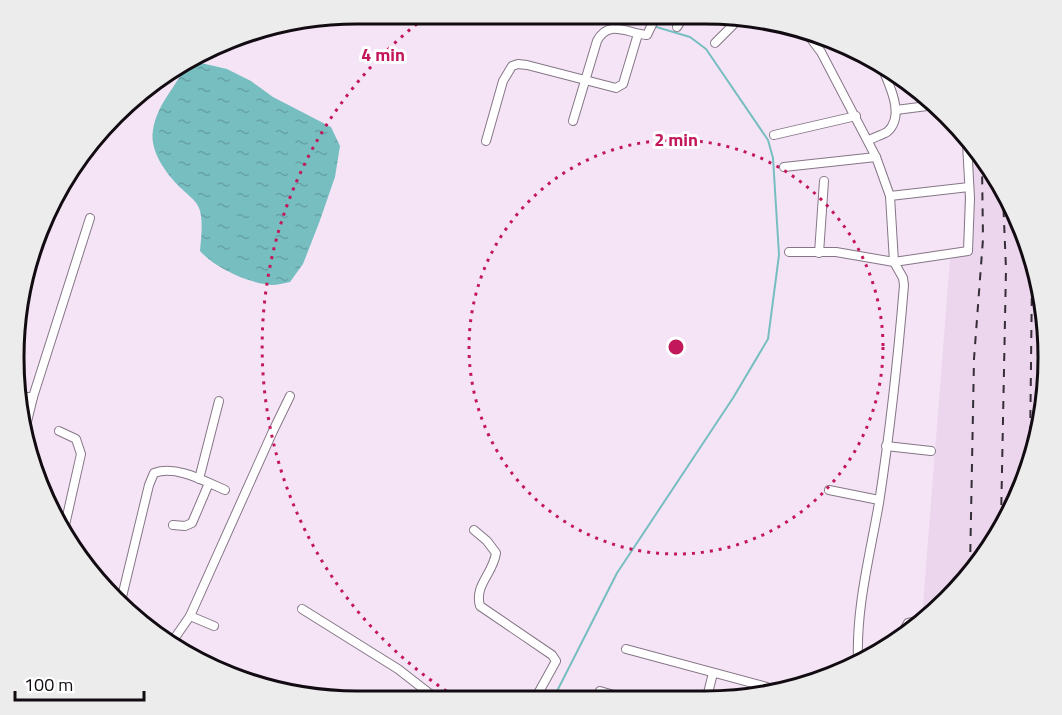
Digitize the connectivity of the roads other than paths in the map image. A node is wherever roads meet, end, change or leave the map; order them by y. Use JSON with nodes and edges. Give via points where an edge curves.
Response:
{"nodes":[{"id":1,"x":652,"y":24,"type":"edge"},
{"id":2,"x":679,"y":24,"type":"edge"},
{"id":3,"x":732,"y":26,"type":"edge"},
{"id":4,"x":677,"y":27,"type":"dead end"},
{"id":5,"x":638,"y":34,"type":"junction"},
{"id":6,"x":715,"y":43,"type":"dead end"},
{"id":7,"x":814,"y":43,"type":"edge"},
{"id":8,"x":886,"y":78,"type":"edge"},
{"id":9,"x":584,"y":80,"type":"junction"},
{"id":10,"x":923,"y":106,"type":"edge"},
{"id":11,"x":896,"y":110,"type":"junction"},
{"id":12,"x":856,"y":116,"type":"junction"},
{"id":13,"x":573,"y":121,"type":"dead end"},
{"id":14,"x":774,"y":135,"type":"dead end"},
{"id":15,"x":869,"y":140,"type":"junction"},
{"id":16,"x":486,"y":141,"type":"dead end"},
{"id":17,"x":967,"y":152,"type":"edge"},
{"id":18,"x":876,"y":157,"type":"junction"},
{"id":19,"x":784,"y":167,"type":"dead end"},
{"id":20,"x":824,"y":181,"type":"dead end"},
{"id":21,"x":969,"y":187,"type":"junction"},
{"id":22,"x":890,"y":196,"type":"junction"},
{"id":23,"x":90,"y":218,"type":"dead end"},
{"id":24,"x":789,"y":252,"type":"dead end"},
{"id":25,"x":819,"y":253,"type":"junction"},
{"id":26,"x":894,"y":262,"type":"junction"},
{"id":27,"x":290,"y":396,"type":"dead end"},
{"id":28,"x":27,"y":397,"type":"edge"},
{"id":29,"x":33,"y":397,"type":"junction"},
{"id":30,"x":219,"y":401,"type":"dead end"},
{"id":31,"x":29,"y":415,"type":"edge"},
{"id":32,"x":59,"y":430,"type":"dead end"},
{"id":33,"x":886,"y":447,"type":"junction"},
{"id":34,"x":931,"y":451,"type":"dead end"},
{"id":35,"x":199,"y":479,"type":"junction"},
{"id":36,"x":209,"y":483,"type":"junction"},
{"id":37,"x":225,"y":490,"type":"dead end"},
{"id":38,"x":829,"y":490,"type":"dead end"},
{"id":39,"x":879,"y":500,"type":"junction"},
{"id":40,"x":66,"y":519,"type":"edge"},
{"id":41,"x":173,"y":525,"type":"dead end"},
{"id":42,"x":474,"y":530,"type":"dead end"},
{"id":43,"x":123,"y":594,"type":"edge"},
{"id":44,"x":302,"y":609,"type":"dead end"},
{"id":45,"x":190,"y":616,"type":"junction"},
{"id":46,"x":214,"y":626,"type":"dead end"},
{"id":47,"x":177,"y":638,"type":"edge"},
{"id":48,"x":626,"y":649,"type":"dead end"},
{"id":49,"x":858,"y":654,"type":"edge"},
{"id":50,"x":713,"y":673,"type":"junction"},
{"id":51,"x":763,"y":686,"type":"edge"},
{"id":52,"x":426,"y":691,"type":"edge"},
{"id":53,"x":539,"y":691,"type":"edge"},
{"id":54,"x":709,"y":691,"type":"edge"}],
"edges":[{"from":1,"to":5,"type":"street","via":[[647,35]]},
{"from":2,"to":4,"type":"street"},
{"from":3,"to":6,"type":"street"},
{"from":5,"to":9,"type":"street","via":[[610,28],[601,33]]},
{"from":5,"to":9,"type":"street","via":[[621,87]]},
{"from":7,"to":12,"type":"street"},
{"from":8,"to":11,"type":"street"},
{"from":9,"to":13,"type":"street"},
{"from":9,"to":16,"type":"street","via":[[527,65],[512,66],[503,81]]},
{"from":10,"to":11,"type":"street"},
{"from":11,"to":15,"type":"street","via":[[890,129]]},
{"from":12,"to":14,"type":"street"},
{"from":12,"to":15,"type":"street"},
{"from":15,"to":18,"type":"street"},
{"from":17,"to":21,"type":"street"},
{"from":18,"to":19,"type":"street"},
{"from":18,"to":22,"type":"street"},
{"from":20,"to":25,"type":"street"},
{"from":21,"to":22,"type":"street"},
{"from":21,"to":26,"type":"street","via":[[968,251]]},
{"from":22,"to":26,"type":"street"},
{"from":23,"to":29,"type":"street"},
{"from":24,"to":25,"type":"street"},
{"from":25,"to":26,"type":"street","via":[[836,252]]},
{"from":26,"to":33,"type":"street","via":[[904,285]]},
{"from":27,"to":45,"type":"street"},
{"from":28,"to":29,"type":"street"},
{"from":29,"to":31,"type":"street"},
{"from":30,"to":35,"type":"street"},
{"from":32,"to":40,"type":"street","via":[[76,439],[81,454]]},
{"from":33,"to":34,"type":"street"},
{"from":33,"to":39,"type":"street"},
{"from":35,"to":36,"type":"street"},
{"from":35,"to":43,"type":"street","via":[[174,471],[154,472]]},
{"from":36,"to":37,"type":"street"},
{"from":36,"to":41,"type":"street","via":[[192,523]]},
{"from":38,"to":39,"type":"street"},
{"from":39,"to":49,"type":"street","via":[[858,625]]},
{"from":42,"to":53,"type":"street","via":[[496,554],[478,591],[480,606],[556,661]]},
{"from":44,"to":52,"type":"street"},
{"from":45,"to":46,"type":"street"},
{"from":45,"to":47,"type":"street"},
{"from":48,"to":50,"type":"street"},
{"from":50,"to":51,"type":"street"},
{"from":50,"to":54,"type":"street"}]}
